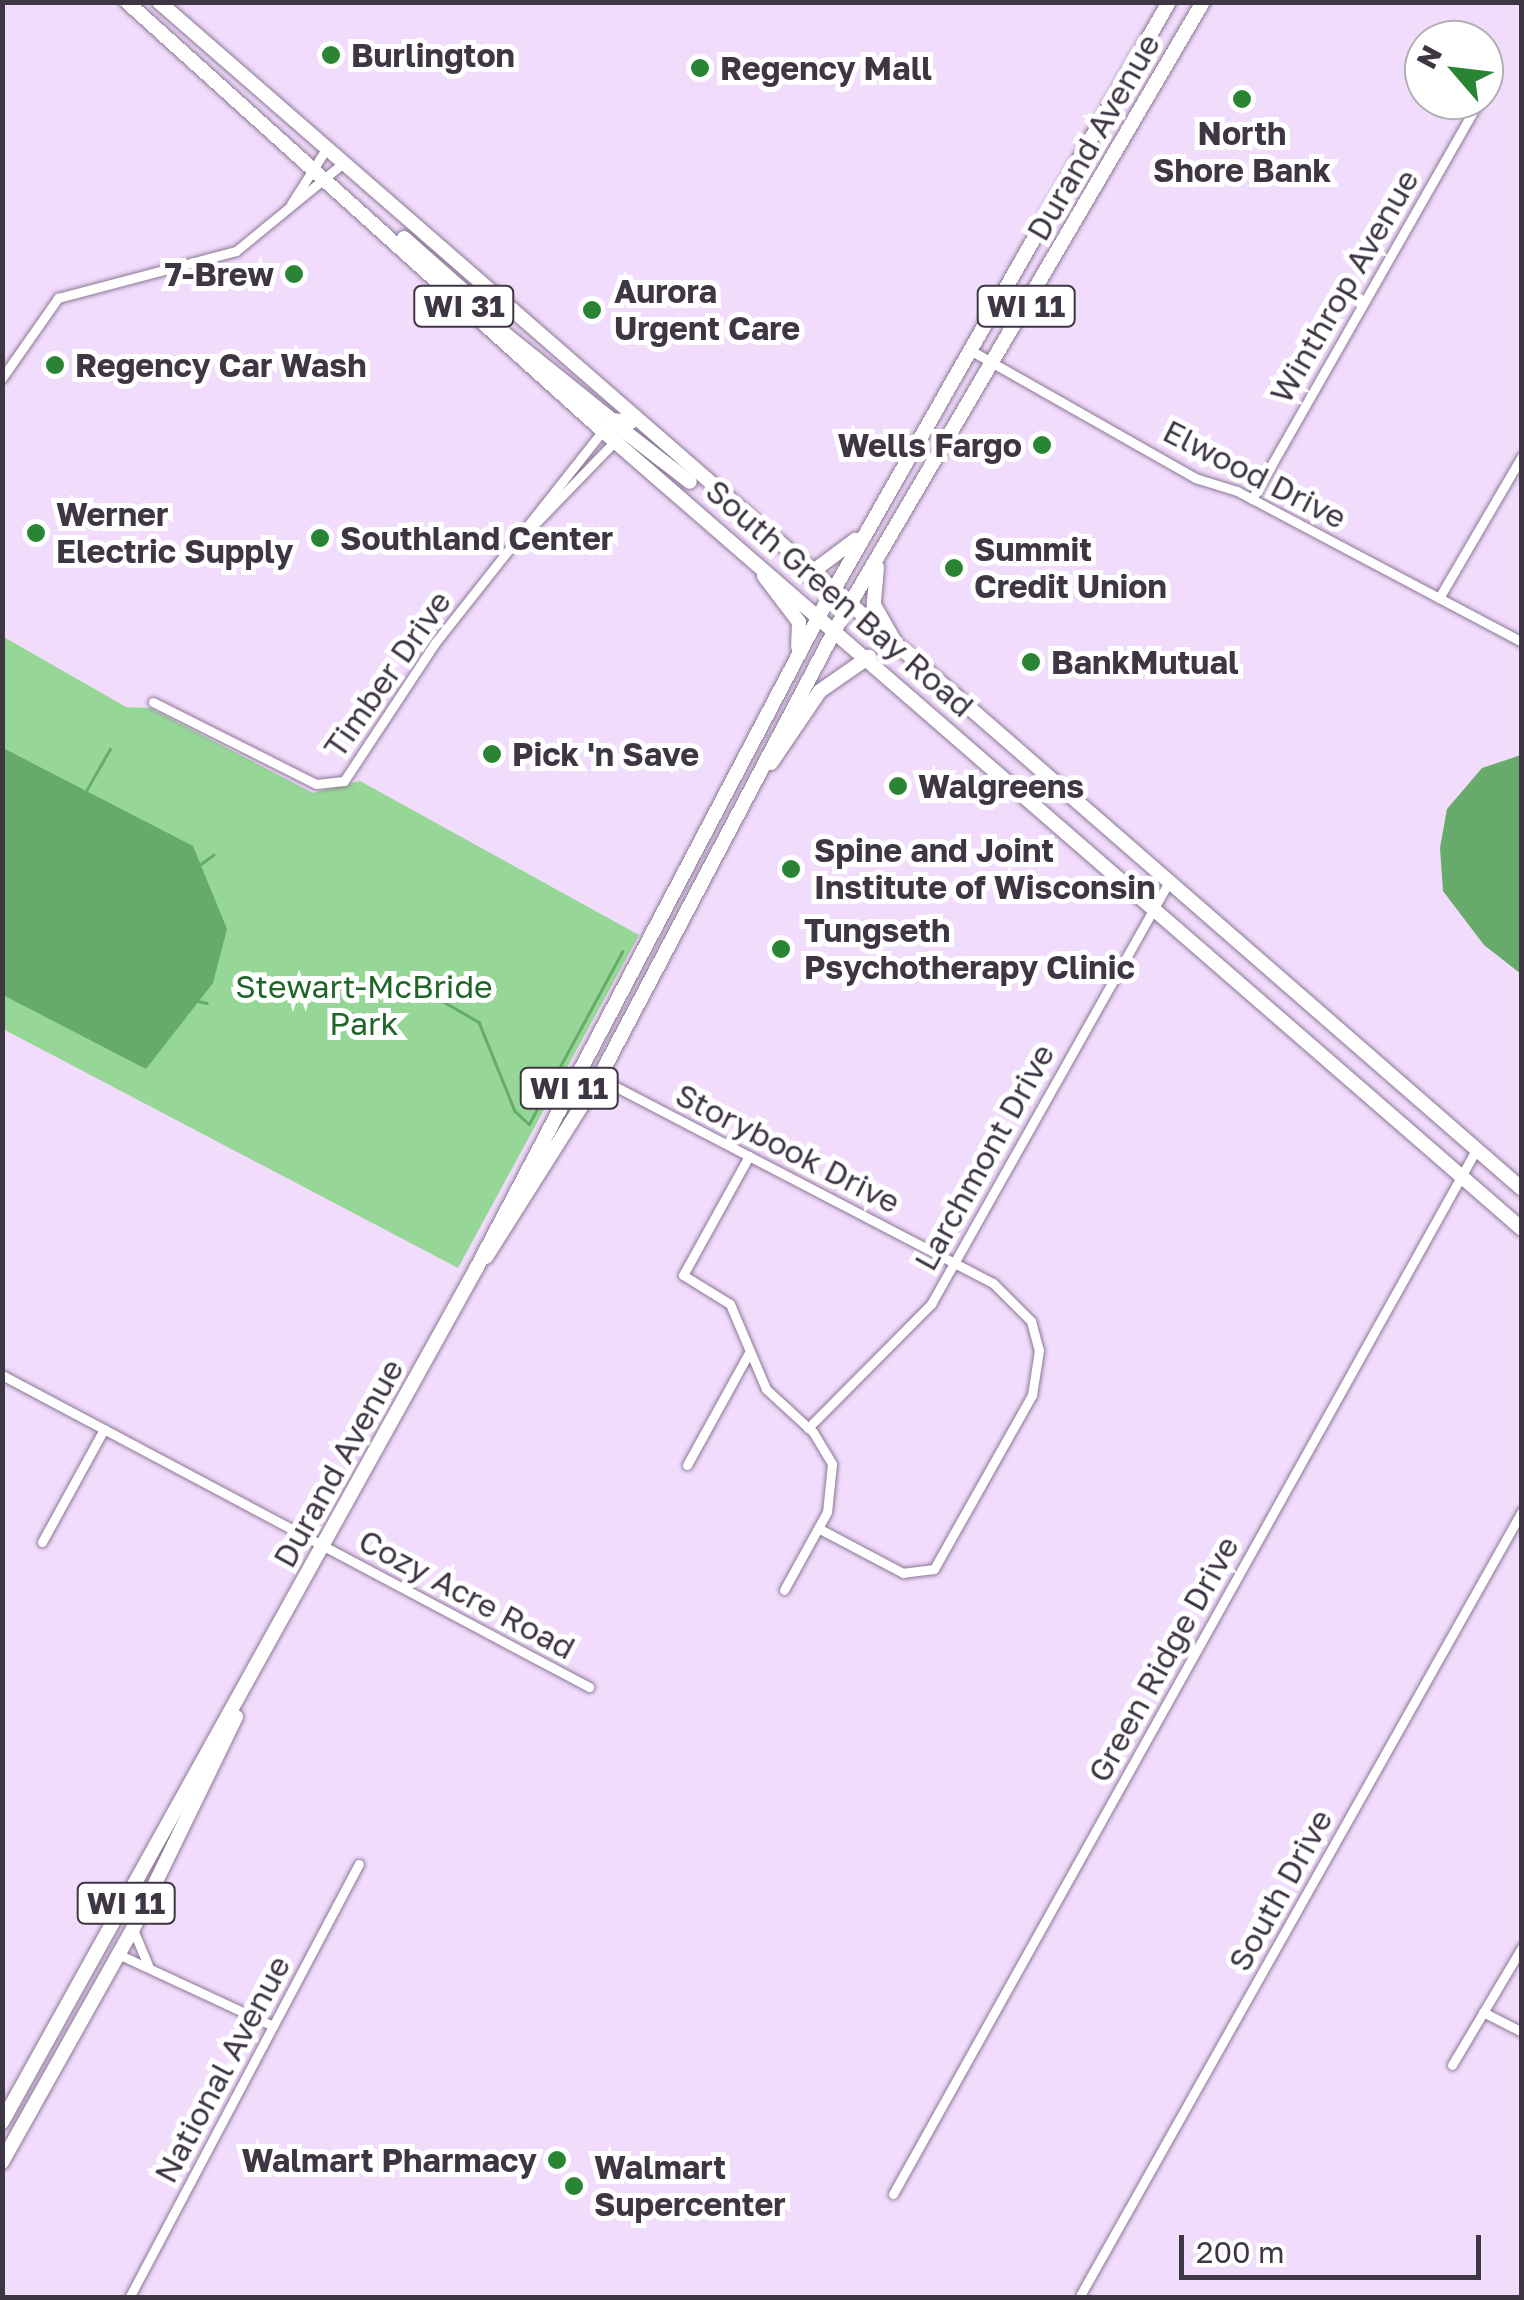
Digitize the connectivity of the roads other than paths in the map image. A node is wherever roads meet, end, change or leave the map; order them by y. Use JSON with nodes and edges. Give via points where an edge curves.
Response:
{"nodes":[{"id":1,"x":128,"y":2,"type":"edge"},
{"id":2,"x":138,"y":2,"type":"edge"},
{"id":3,"x":159,"y":2,"type":"edge"},
{"id":4,"x":1169,"y":2,"type":"edge"},
{"id":5,"x":1204,"y":2,"type":"edge"},
{"id":6,"x":226,"y":61,"type":"junction"},
{"id":7,"x":1469,"y":120,"type":"edge"},
{"id":8,"x":318,"y":160,"type":"junction"},
{"id":9,"x":342,"y":164,"type":"junction"},
{"id":10,"x":328,"y":179,"type":"junction"},
{"id":11,"x":290,"y":207,"type":"junction"},
{"id":12,"x":516,"y":318,"type":"junction"},
{"id":13,"x":967,"y":349,"type":"junction"},
{"id":14,"x":993,"y":362,"type":"junction"},
{"id":15,"x":2,"y":378,"type":"edge"},
{"id":16,"x":617,"y":426,"type":"junction"},
{"id":17,"x":1522,"y":456,"type":"edge"},
{"id":18,"x":1252,"y":499,"type":"junction"},
{"id":19,"x":870,"y":526,"type":"junction"},
{"id":20,"x":741,"y":548,"type":"junction"},
{"id":21,"x":877,"y":566,"type":"junction"},
{"id":22,"x":808,"y":575,"type":"junction"},
{"id":23,"x":831,"y":596,"type":"junction"},
{"id":24,"x":1439,"y":598,"type":"junction"},
{"id":25,"x":847,"y":610,"type":"junction"},
{"id":26,"x":820,"y":614,"type":"junction"},
{"id":27,"x":836,"y":628,"type":"junction"},
{"id":28,"x":1522,"y":642,"type":"edge"},
{"id":29,"x":869,"y":657,"type":"junction"},
{"id":30,"x":904,"y":658,"type":"junction"},
{"id":31,"x":795,"y":662,"type":"junction"},
{"id":32,"x":153,"y":702,"type":"dead end"},
{"id":33,"x":765,"y":770,"type":"junction"},
{"id":34,"x":692,"y":855,"type":"junction"},
{"id":35,"x":711,"y":876,"type":"junction"},
{"id":36,"x":1168,"y":884,"type":"junction"},
{"id":37,"x":1152,"y":906,"type":"junction"},
{"id":38,"x":665,"y":909,"type":"junction"},
{"id":39,"x":676,"y":938,"type":"junction"},
{"id":40,"x":599,"y":1078,"type":"junction"},
{"id":41,"x":1477,"y":1148,"type":"junction"},
{"id":42,"x":749,"y":1156,"type":"junction"},
{"id":43,"x":1461,"y":1176,"type":"junction"},
{"id":44,"x":1522,"y":1189,"type":"edge"},
{"id":45,"x":1522,"y":1229,"type":"edge"},
{"id":46,"x":954,"y":1262,"type":"junction"},
{"id":47,"x":476,"y":1269,"type":"junction"},
{"id":48,"x":750,"y":1352,"type":"junction"},
{"id":49,"x":2,"y":1376,"type":"edge"},
{"id":50,"x":808,"y":1428,"type":"junction"},
{"id":51,"x":104,"y":1429,"type":"junction"},
{"id":52,"x":687,"y":1465,"type":"dead end"},
{"id":53,"x":1522,"y":1510,"type":"edge"},
{"id":54,"x":818,"y":1528,"type":"junction"},
{"id":55,"x":42,"y":1542,"type":"dead end"},
{"id":56,"x":325,"y":1546,"type":"junction"},
{"id":57,"x":784,"y":1590,"type":"dead end"},
{"id":58,"x":250,"y":1684,"type":"junction"},
{"id":59,"x":589,"y":1687,"type":"dead end"},
{"id":60,"x":359,"y":1864,"type":"dead end"},
{"id":61,"x":131,"y":1894,"type":"junction"},
{"id":62,"x":133,"y":1929,"type":"junction"},
{"id":63,"x":1522,"y":1947,"type":"edge"},
{"id":64,"x":118,"y":1954,"type":"junction"},
{"id":65,"x":148,"y":1965,"type":"junction"},
{"id":66,"x":1483,"y":2012,"type":"junction"},
{"id":67,"x":273,"y":2026,"type":"junction"},
{"id":68,"x":1522,"y":2032,"type":"edge"},
{"id":69,"x":1452,"y":2065,"type":"dead end"},
{"id":70,"x":2,"y":2122,"type":"edge"},
{"id":71,"x":2,"y":2162,"type":"edge"},
{"id":72,"x":893,"y":2194,"type":"dead end"},
{"id":73,"x":1081,"y":2294,"type":"dead end"},
{"id":74,"x":129,"y":2298,"type":"edge"}],
"edges":[{"from":1,"to":8,"type":"main road"},
{"from":2,"to":6,"type":"main road","via":[[196,52]]},
{"from":3,"to":6,"type":"main road"},
{"from":4,"to":13,"type":"main road","name":"Durand Avenue","number":"WI 11"},
{"from":5,"to":14,"type":"main road","name":"Durand Avenue","number":"WI 11"},
{"from":6,"to":8,"type":"main road"},
{"from":7,"to":18,"type":"street","name":"Winthrop Avenue"},
{"from":8,"to":9,"type":"main road"},
{"from":8,"to":10,"type":"main road"},
{"from":8,"to":11,"type":"street"},
{"from":9,"to":10,"type":"street"},
{"from":9,"to":12,"type":"main road","name":"South Green Bay Road","number":"WI 31"},
{"from":10,"to":11,"type":"street"},
{"from":10,"to":12,"type":"main road","via":[[466,294]]},
{"from":10,"to":16,"type":"main road","name":"South Green Bay Road","number":"WI 31","via":[[474,315]]},
{"from":11,"to":15,"type":"street","via":[[224,257],[58,298]]},
{"from":12,"to":16,"type":"main road","name":"South Green Bay Road","number":"WI 31"},
{"from":13,"to":14,"type":"street","name":"Elwood Drive"},
{"from":13,"to":19,"type":"main road","name":"Durand Avenue","number":"WI 11"},
{"from":14,"to":18,"type":"street","name":"Elwood Drive","via":[[1195,478]]},
{"from":14,"to":21,"type":"main road","name":"Durand Avenue","number":"WI 11"},
{"from":16,"to":20,"type":"main road","name":"South Green Bay Road","number":"WI 31"},
{"from":16,"to":22,"type":"main road","name":"South Green Bay Road","number":"WI 31","via":[[726,504]]},
{"from":16,"to":32,"type":"street","name":"Timber Drive","via":[[434,643],[344,780],[316,784]]},
{"from":17,"to":24,"type":"street"},
{"from":18,"to":24,"type":"street","name":"Elwood Drive"},
{"from":19,"to":22,"type":"main road"},
{"from":19,"to":23,"type":"main road","name":"Durand Avenue","number":"WI 11"},
{"from":20,"to":26,"type":"main road","name":"South Green Bay Road","number":"WI 31"},
{"from":20,"to":31,"type":"main road","via":[[799,622]]},
{"from":21,"to":25,"type":"main road","name":"Durand Avenue","number":"WI 11"},
{"from":21,"to":30,"type":"main road","via":[[874,604]]},
{"from":22,"to":23,"type":"main road","name":"South Green Bay Road","number":"WI 31"},
{"from":23,"to":25,"type":"main road","name":"South Green Bay Road","number":"WI 31"},
{"from":23,"to":26,"type":"main road","name":"Durand Avenue","number":"WI 11"},
{"from":24,"to":28,"type":"street","name":"Elwood Drive"},
{"from":25,"to":27,"type":"main road","name":"Durand Avenue","number":"WI 11"},
{"from":25,"to":30,"type":"main road","name":"South Green Bay Road","number":"WI 31"},
{"from":26,"to":27,"type":"main road","name":"South Green Bay Road","number":"WI 31"},
{"from":26,"to":31,"type":"main road","name":"Durand Avenue","number":"WI 11"},
{"from":27,"to":29,"type":"main road","name":"South Green Bay Road","number":"WI 31"},
{"from":27,"to":33,"type":"main road","name":"Durand Avenue","number":"WI 11"},
{"from":29,"to":33,"type":"main road","via":[[820,691]]},
{"from":29,"to":37,"type":"main road","name":"South Green Bay Road","number":"WI 31"},
{"from":30,"to":36,"type":"main road","name":"South Green Bay Road","number":"WI 31"},
{"from":31,"to":34,"type":"main road","name":"Durand Avenue","number":"WI 11"},
{"from":33,"to":35,"type":"main road","name":"Durand Avenue","number":"WI 11"},
{"from":34,"to":35,"type":"main road","via":[[694,879]]},
{"from":34,"to":38,"type":"main road","name":"Durand Avenue","number":"WI 11"},
{"from":35,"to":39,"type":"main road","name":"Durand Avenue","number":"WI 11"},
{"from":36,"to":37,"type":"street","name":"Larchmont Drive"},
{"from":36,"to":41,"type":"main road","name":"South Green Bay Road","number":"WI 31"},
{"from":37,"to":43,"type":"main road","name":"South Green Bay Road","number":"WI 31"},
{"from":37,"to":46,"type":"street","name":"Larchmont Drive"},
{"from":38,"to":39,"type":"main road"},
{"from":38,"to":47,"type":"main road","name":"Durand Avenue","number":"WI 11"},
{"from":39,"to":40,"type":"main road","name":"Durand Avenue","number":"WI 11"},
{"from":40,"to":42,"type":"street","name":"Storybook Drive"},
{"from":40,"to":47,"type":"main road","name":"Durand Avenue","number":"WI 11"},
{"from":41,"to":43,"type":"street","name":"Green Ridge Drive"},
{"from":41,"to":44,"type":"main road","name":"South Green Bay Road","number":"WI 31"},
{"from":42,"to":46,"type":"street","name":"Storybook Drive"},
{"from":42,"to":48,"type":"street","via":[[683,1276],[730,1304]]},
{"from":43,"to":45,"type":"main road","name":"South Green Bay Road","number":"WI 31"},
{"from":43,"to":72,"type":"street","name":"Green Ridge Drive"},
{"from":46,"to":50,"type":"street","name":"Larchmont Drive","via":[[909,1331]]},
{"from":46,"to":54,"type":"street","name":"Storybook Drive","via":[[1002,1288],[1031,1322],[1039,1350],[1032,1394],[934,1568],[903,1572]]},
{"from":47,"to":56,"type":"main road","name":"Durand Avenue","number":"WI 11"},
{"from":48,"to":50,"type":"street","via":[[766,1389]]},
{"from":48,"to":52,"type":"street"},
{"from":49,"to":51,"type":"street","name":"Cozy Acre Road"},
{"from":50,"to":54,"type":"street","via":[[834,1476]]},
{"from":51,"to":55,"type":"street"},
{"from":51,"to":56,"type":"street","name":"Cozy Acre Road"},
{"from":53,"to":73,"type":"street","name":"South Drive"},
{"from":54,"to":57,"type":"street"},
{"from":56,"to":58,"type":"main road","name":"Durand Avenue","number":"WI 11"},
{"from":56,"to":59,"type":"street","name":"Cozy Acre Road"},
{"from":58,"to":61,"type":"main road","name":"Durand Avenue","number":"WI 11"},
{"from":58,"to":62,"type":"main road","name":"Durand Avenue","number":"WI 11"},
{"from":60,"to":67,"type":"street","name":"National Avenue"},
{"from":61,"to":64,"type":"main road"},
{"from":61,"to":70,"type":"main road","name":"Durand Avenue","number":"WI 11"},
{"from":62,"to":64,"type":"main road","name":"Durand Avenue","number":"WI 11"},
{"from":62,"to":65,"type":"street"},
{"from":63,"to":66,"type":"street"},
{"from":64,"to":65,"type":"street"},
{"from":64,"to":71,"type":"main road","name":"Durand Avenue","number":"WI 11"},
{"from":65,"to":67,"type":"street"},
{"from":66,"to":68,"type":"street"},
{"from":66,"to":69,"type":"street"},
{"from":67,"to":74,"type":"street","name":"National Avenue"}]}
